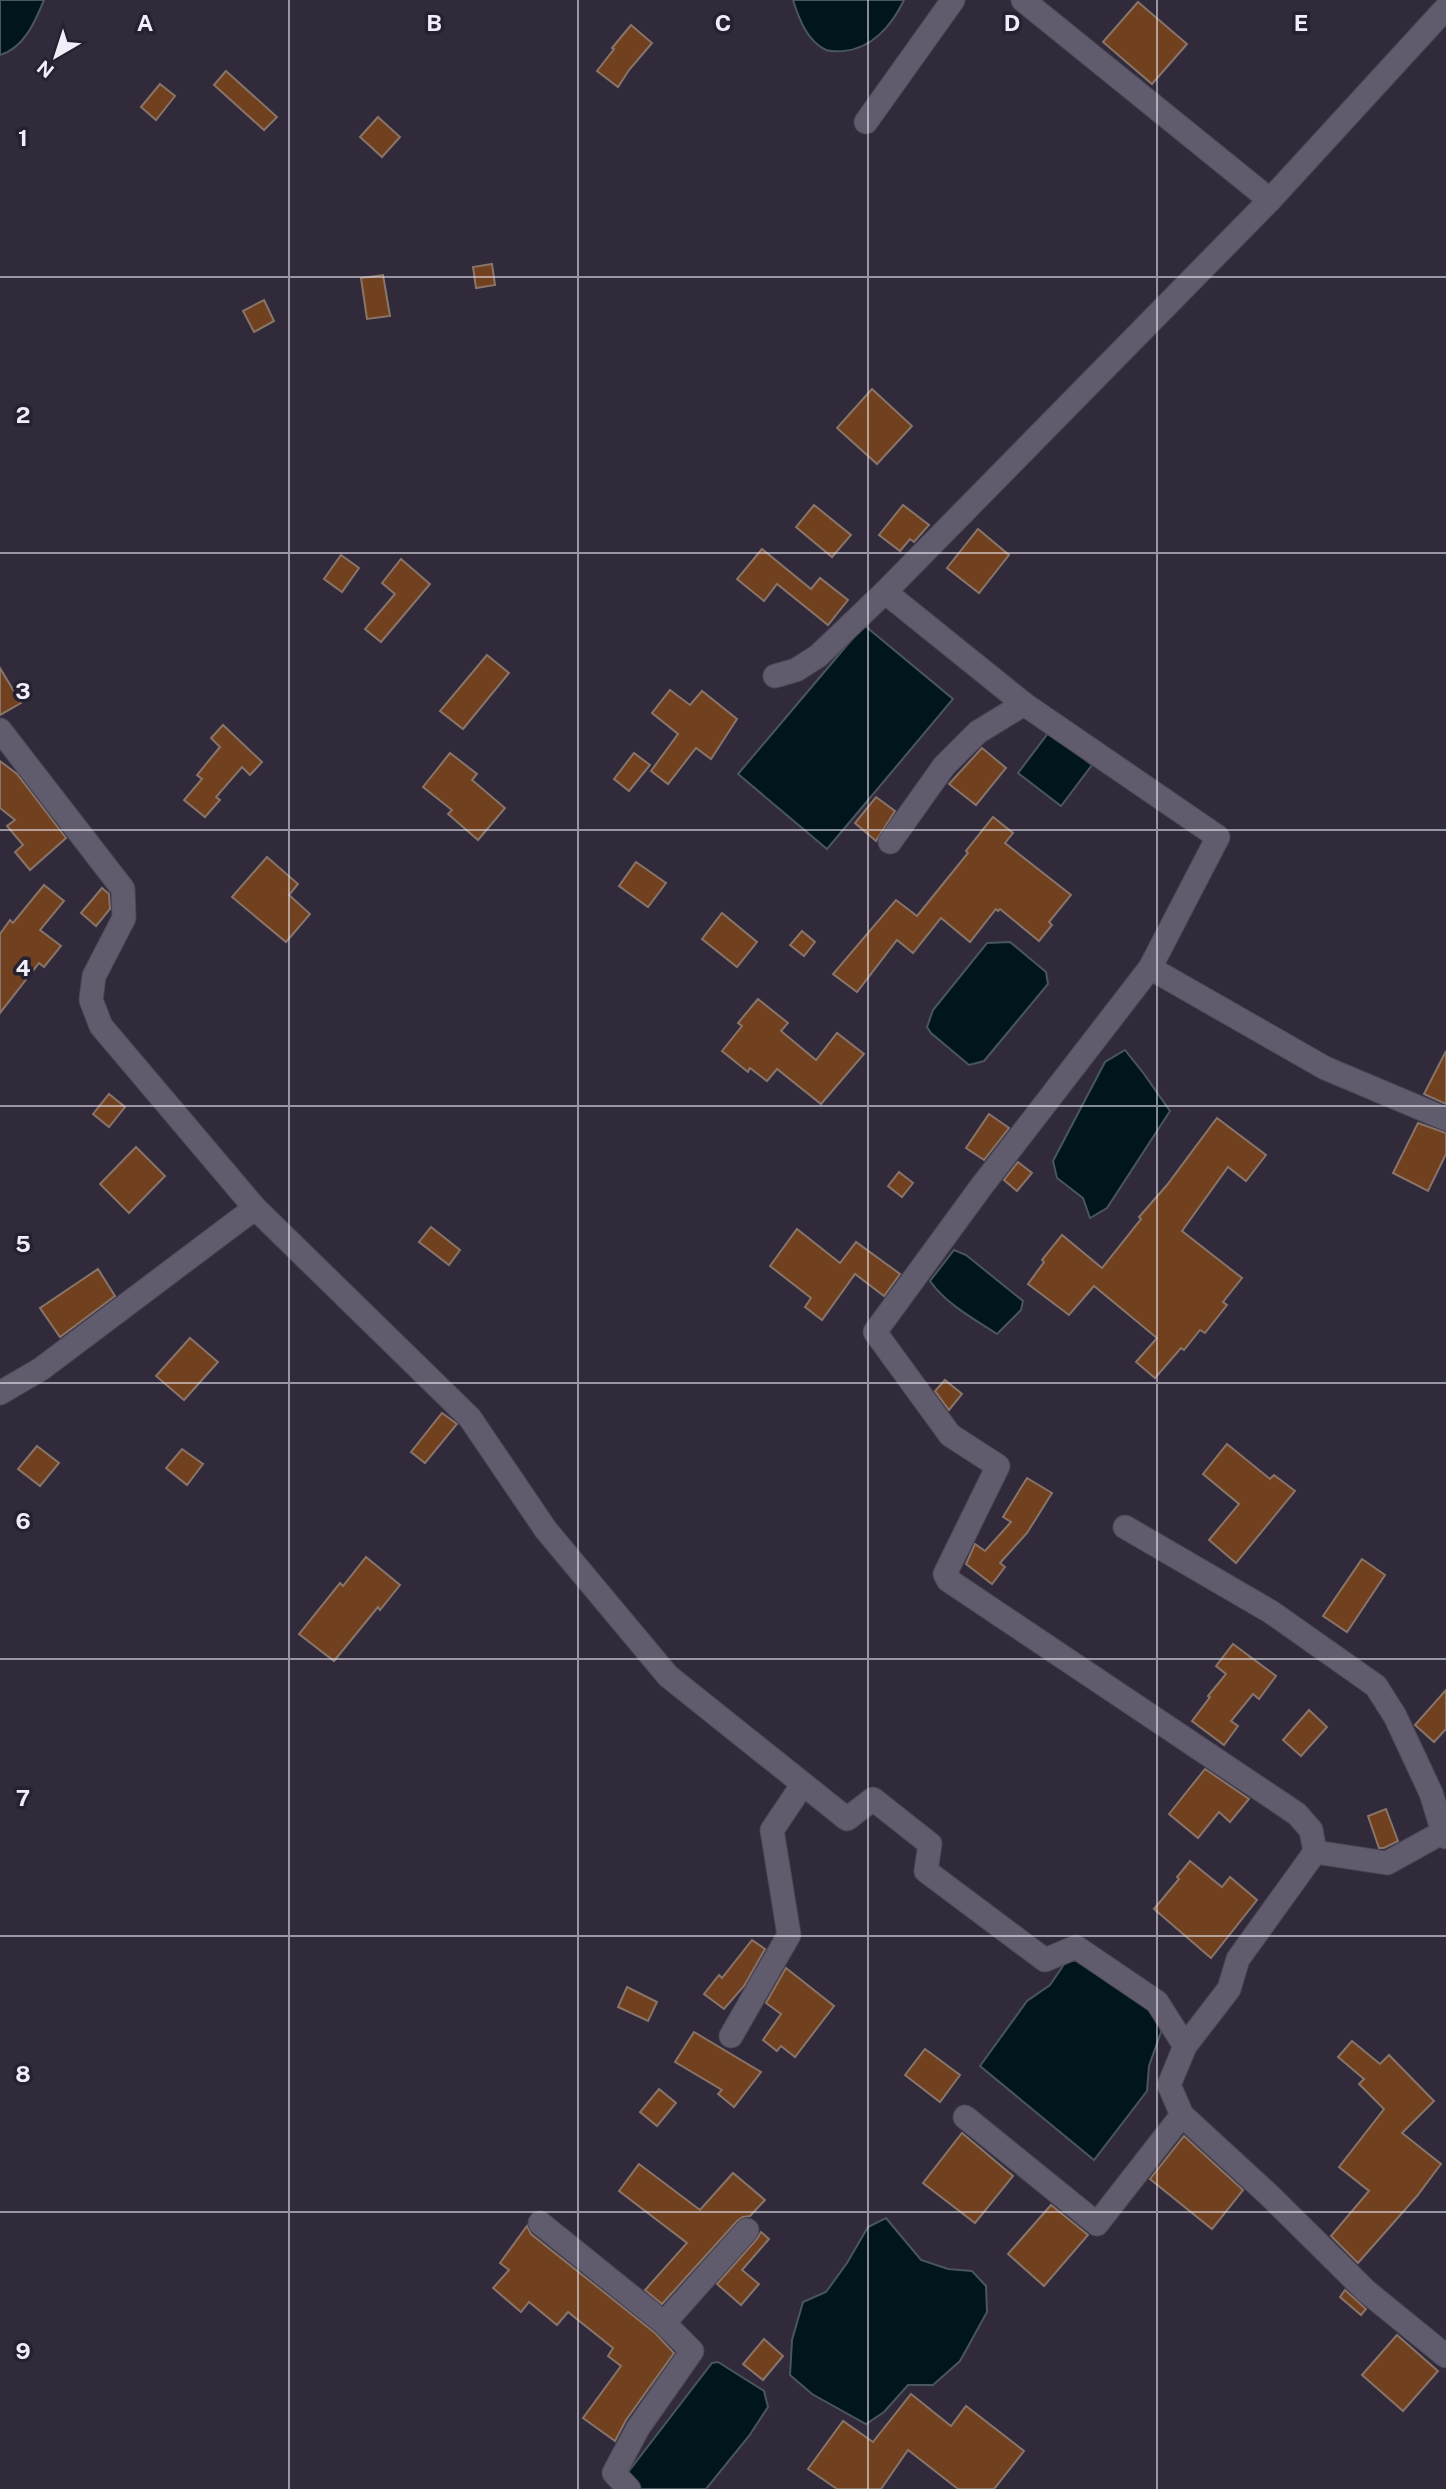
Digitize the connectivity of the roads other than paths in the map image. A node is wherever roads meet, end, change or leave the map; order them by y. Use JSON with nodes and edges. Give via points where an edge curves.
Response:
{"nodes":[{"id":1,"x":953,"y":0,"type":"edge"},
{"id":2,"x":1023,"y":0,"type":"edge"},
{"id":3,"x":1446,"y":8,"type":"edge"},
{"id":4,"x":866,"y":122,"type":"dead end"},
{"id":5,"x":1270,"y":200,"type":"junction"},
{"id":6,"x":885,"y":592,"type":"junction"},
{"id":7,"x":775,"y":676,"type":"dead end"},
{"id":8,"x":1024,"y":704,"type":"junction"},
{"id":9,"x":0,"y":730,"type":"edge"},
{"id":10,"x":890,"y":842,"type":"dead end"},
{"id":11,"x":1150,"y":968,"type":"junction"},
{"id":12,"x":1446,"y":1119,"type":"edge"},
{"id":13,"x":255,"y":1208,"type":"junction"},
{"id":14,"x":0,"y":1392,"type":"edge"},
{"id":15,"x":1125,"y":1527,"type":"dead end"},
{"id":16,"x":803,"y":1784,"type":"junction"},
{"id":17,"x":1444,"y":1834,"type":"edge"},
{"id":18,"x":1315,"y":1852,"type":"junction"},
{"id":19,"x":731,"y":2036,"type":"dead end"},
{"id":20,"x":1185,"y":2046,"type":"junction"},
{"id":21,"x":1182,"y":2115,"type":"junction"},
{"id":22,"x":965,"y":2117,"type":"dead end"},
{"id":23,"x":540,"y":2223,"type":"dead end"},
{"id":24,"x":747,"y":2230,"type":"dead end"},
{"id":25,"x":664,"y":2323,"type":"junction"},
{"id":26,"x":1446,"y":2356,"type":"edge"},
{"id":27,"x":629,"y":2489,"type":"edge"}],
"edges":[{"from":1,"to":4,"type":"street"},
{"from":2,"to":5,"type":"street"},
{"from":3,"to":5,"type":"street"},
{"from":5,"to":6,"type":"street"},
{"from":6,"to":7,"type":"street","via":[[818,656]]},
{"from":6,"to":8,"type":"street"},
{"from":8,"to":10,"type":"street","via":[[978,733],[944,766]]},
{"from":8,"to":11,"type":"street","via":[[1218,837]]},
{"from":9,"to":13,"type":"street","via":[[123,889],[124,918],[94,976],[91,1000],[101,1026]]},
{"from":11,"to":12,"type":"street","via":[[1325,1068]]},
{"from":11,"to":18,"type":"street","via":[[874,1332],[950,1435],[998,1466],[945,1574],[948,1580],[1297,1814],[1311,1830]]},
{"from":13,"to":14,"type":"street","via":[[41,1370]]},
{"from":13,"to":16,"type":"street","via":[[470,1418],[546,1530],[668,1676]]},
{"from":15,"to":17,"type":"street","via":[[1271,1612],[1376,1686],[1431,1793]]},
{"from":16,"to":19,"type":"street","via":[[772,1830],[789,1936]]},
{"from":16,"to":20,"type":"street","via":[[847,1819],[873,1798],[930,1844],[926,1871],[1045,1960],[1076,1947],[1157,2002]]},
{"from":17,"to":18,"type":"street","via":[[1387,1863]]},
{"from":18,"to":20,"type":"street","via":[[1238,1959],[1228,1989]]},
{"from":20,"to":21,"type":"street","via":[[1169,2085]]},
{"from":21,"to":22,"type":"street","via":[[1097,2224]]},
{"from":21,"to":26,"type":"street","via":[[1366,2291]]},
{"from":23,"to":25,"type":"street"},
{"from":24,"to":25,"type":"street"},
{"from":25,"to":27,"type":"street","via":[[692,2351],[638,2428],[614,2473]]}]}
